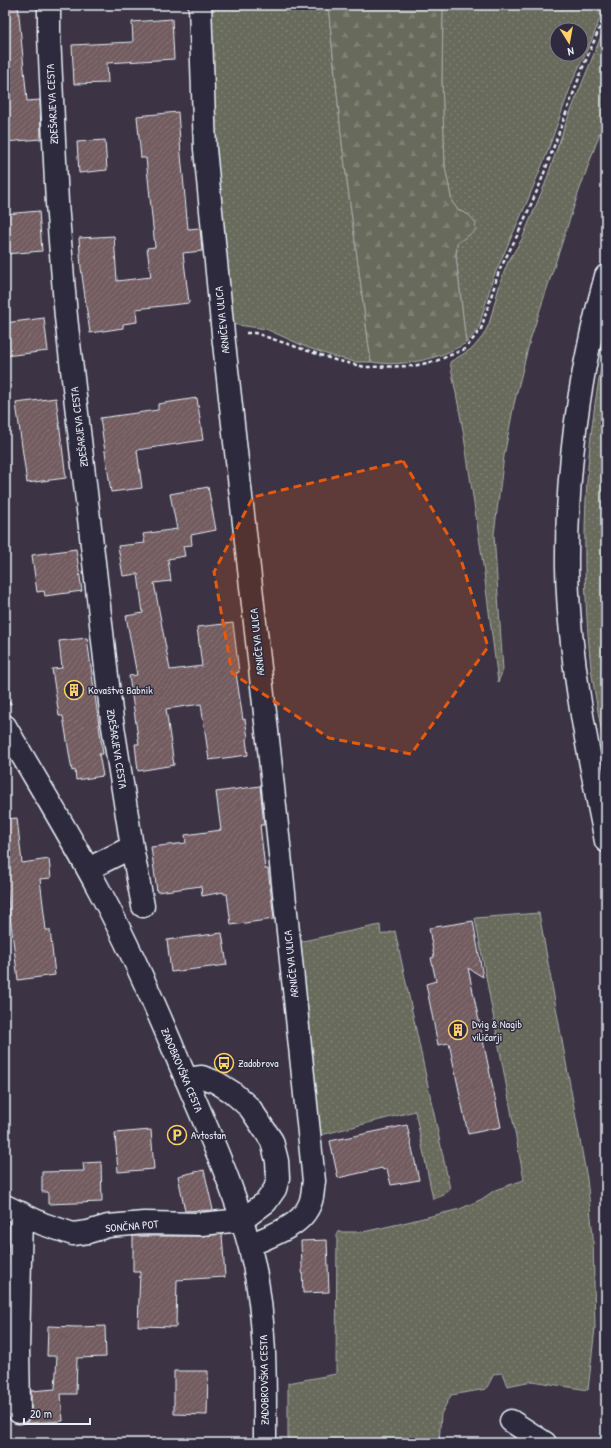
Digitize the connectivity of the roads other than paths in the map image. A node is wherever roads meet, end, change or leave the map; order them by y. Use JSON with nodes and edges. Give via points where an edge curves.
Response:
{"nodes":[{"id":1,"x":49,"y":5,"type":"edge"},
{"id":2,"x":200,"y":5,"type":"edge"},
{"id":3,"x":606,"y":276,"type":"edge"},
{"id":4,"x":5,"y":726,"type":"edge"},
{"id":5,"x":606,"y":841,"type":"edge"},
{"id":6,"x":132,"y":847,"type":"junction"},
{"id":7,"x":88,"y":868,"type":"junction"},
{"id":8,"x":143,"y":906,"type":"dead end"},
{"id":9,"x":186,"y":1079,"type":"junction"},
{"id":10,"x":13,"y":1210,"type":"edge"},
{"id":11,"x":242,"y":1220,"type":"junction"},
{"id":12,"x":250,"y":1245,"type":"junction"},
{"id":13,"x":19,"y":1412,"type":"dead end"},
{"id":14,"x":511,"y":1421,"type":"dead end"},
{"id":15,"x":265,"y":1443,"type":"edge"},
{"id":16,"x":545,"y":1443,"type":"edge"}],
"edges":[{"from":1,"to":6,"type":"main road","name":"ZDEŠARJEVA CESTA","via":[[57,203],[66,317],[112,720]]},
{"from":2,"to":12,"type":"main road","name":"ARNIČEVA ULICA","via":[[205,149],[314,1181],[308,1209],[294,1224]]},
{"from":3,"to":5,"type":"main road","via":[[591,334],[572,452],[567,570],[578,688]]},
{"from":4,"to":7,"type":"main road","name":"ZADOBROVŠKA CESTA"},
{"from":6,"to":7,"type":"main road"},
{"from":6,"to":8,"type":"main road","name":"ZDEŠARJEVA CESTA"},
{"from":7,"to":9,"type":"main road","name":"ZADOBROVŠKA CESTA","via":[[131,953]]},
{"from":9,"to":11,"type":"main road","name":"ZADOBROVŠKA CESTA","via":[[221,1161]]},
{"from":9,"to":11,"type":"main road","via":[[202,1077],[232,1092],[250,1108],[272,1141],[277,1161],[278,1178],[275,1189],[266,1202]]},
{"from":10,"to":11,"type":"main road","name":"SONČNA POT","via":[[73,1234],[108,1226],[144,1223],[201,1224]]},
{"from":10,"to":13,"type":"main road"},
{"from":11,"to":12,"type":"main road","name":"ZADOBROVŠKA CESTA"},
{"from":12,"to":15,"type":"main road","name":"ZADOBROVŠKA CESTA","via":[[261,1308]]},
{"from":14,"to":16,"type":"main road"}]}
